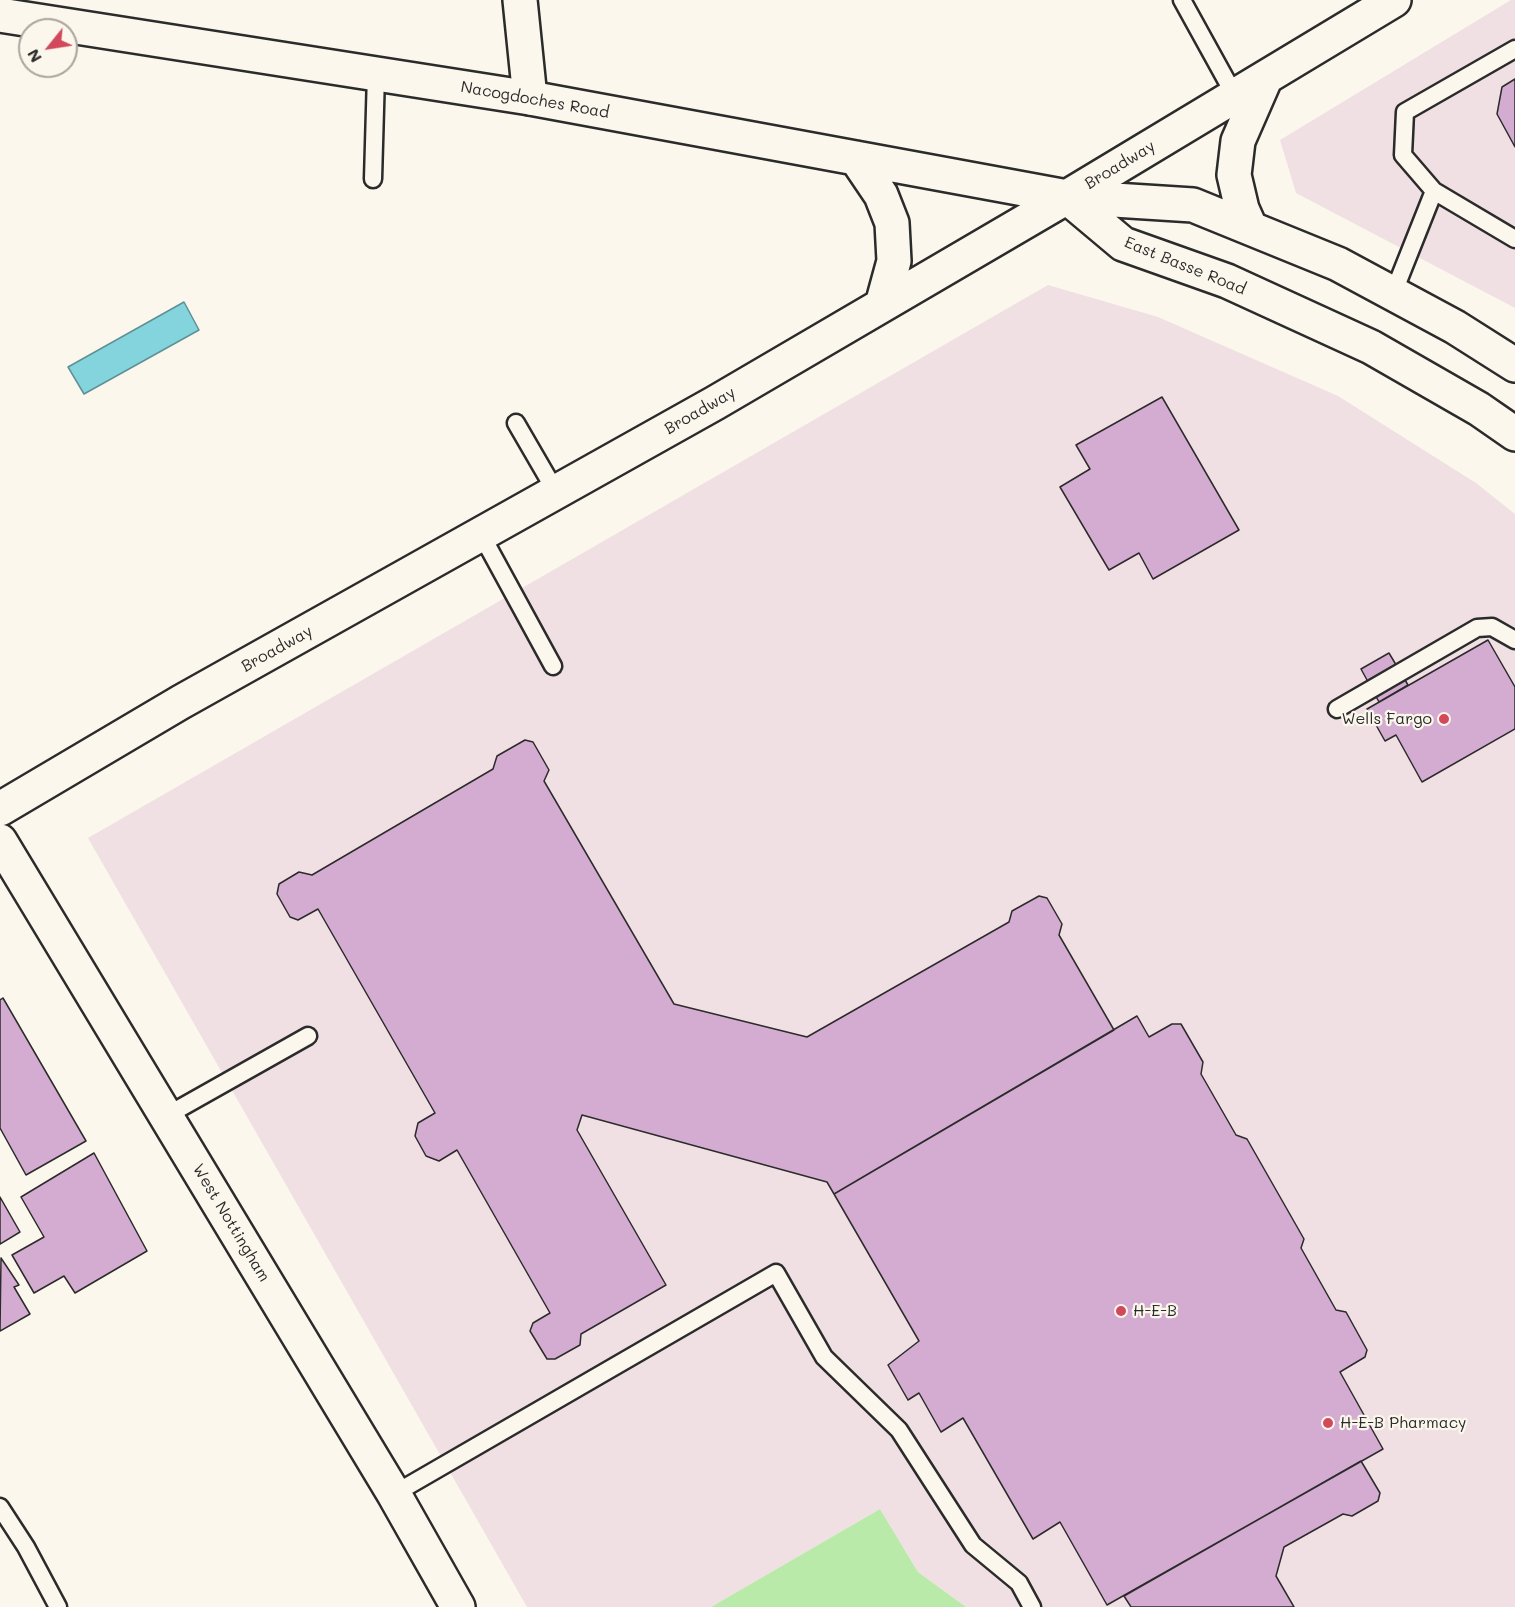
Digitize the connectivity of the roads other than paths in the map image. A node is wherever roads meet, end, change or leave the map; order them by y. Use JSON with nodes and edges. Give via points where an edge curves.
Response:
{"nodes":[{"id":1,"x":520,"y":0,"type":"edge"},
{"id":2,"x":1182,"y":0,"type":"edge"},
{"id":3,"x":1394,"y":0,"type":"edge"},
{"id":4,"x":0,"y":15,"type":"edge"},
{"id":5,"x":1515,"y":49,"type":"edge"},
{"id":6,"x":376,"y":74,"type":"junction"},
{"id":7,"x":1266,"y":77,"type":"junction"},
{"id":8,"x":1235,"y":96,"type":"junction"},
{"id":9,"x":530,"y":98,"type":"junction"},
{"id":10,"x":856,"y":158,"type":"junction"},
{"id":11,"x":373,"y":179,"type":"dead end"},
{"id":12,"x":1434,"y":191,"type":"junction"},
{"id":13,"x":1067,"y":197,"type":"junction"},
{"id":14,"x":1250,"y":227,"type":"junction"},
{"id":15,"x":1515,"y":239,"type":"edge"},
{"id":16,"x":1393,"y":294,"type":"junction"},
{"id":17,"x":882,"y":305,"type":"junction"},
{"id":18,"x":1515,"y":365,"type":"edge"},
{"id":19,"x":516,"y":423,"type":"dead end"},
{"id":20,"x":1515,"y":434,"type":"edge"},
{"id":21,"x":556,"y":492,"type":"junction"},
{"id":22,"x":481,"y":534,"type":"junction"},
{"id":23,"x":1515,"y":640,"type":"edge"},
{"id":24,"x":553,"y":666,"type":"dead end"},
{"id":25,"x":1337,"y":709,"type":"dead end"},
{"id":26,"x":0,"y":809,"type":"edge"},
{"id":27,"x":0,"y":841,"type":"edge"},
{"id":28,"x":308,"y":1036,"type":"dead end"},
{"id":29,"x":166,"y":1116,"type":"junction"},
{"id":30,"x":394,"y":1494,"type":"junction"},
{"id":31,"x":0,"y":1507,"type":"edge"},
{"id":32,"x":58,"y":1607,"type":"edge"},
{"id":33,"x":458,"y":1607,"type":"edge"},
{"id":34,"x":1032,"y":1607,"type":"edge"}],
"edges":[{"from":1,"to":9,"type":"main road"},
{"from":2,"to":8,"type":"lane"},
{"from":3,"to":7,"type":"main road","name":"Broadway"},
{"from":4,"to":6,"type":"main road","name":"Nacogdoches Road"},
{"from":5,"to":12,"type":"lane","via":[[1405,112],[1403,155]]},
{"from":6,"to":9,"type":"main road","name":"Nacogdoches Road"},
{"from":6,"to":11,"type":"lane"},
{"from":7,"to":8,"type":"main road","name":"Broadway"},
{"from":7,"to":14,"type":"main road","via":[[1238,141],[1234,175]]},
{"from":8,"to":13,"type":"main road","name":"Broadway"},
{"from":9,"to":10,"type":"main road","name":"Nacogdoches Road"},
{"from":10,"to":13,"type":"main road","name":"Nacogdoches Road"},
{"from":10,"to":17,"type":"main road","via":[[881,195],[892,224],[894,261]]},
{"from":12,"to":15,"type":"lane"},
{"from":12,"to":16,"type":"lane"},
{"from":13,"to":14,"type":"main road","via":[[1193,205]]},
{"from":13,"to":17,"type":"main road","name":"Broadway"},
{"from":13,"to":20,"type":"main road","name":"East Basse Road","via":[[1123,244],[1227,281],[1371,347]]},
{"from":14,"to":16,"type":"main road","via":[[1338,264]]},
{"from":16,"to":18,"type":"main road"},
{"from":17,"to":21,"type":"main road","name":"Broadway"},
{"from":19,"to":21,"type":"lane"},
{"from":21,"to":22,"type":"main road","name":"Broadway"},
{"from":22,"to":24,"type":"lane"},
{"from":22,"to":26,"type":"main road","name":"Broadway","via":[[181,702]]},
{"from":23,"to":25,"type":"lane","via":[[1491,627],[1477,628]]},
{"from":27,"to":29,"type":"main road","name":"West Nottingham"},
{"from":28,"to":29,"type":"lane"},
{"from":29,"to":30,"type":"main road","name":"West Nottingham"},
{"from":30,"to":33,"type":"main road","name":"West Nottingham"},
{"from":30,"to":34,"type":"lane","via":[[776,1273],[824,1357],[899,1430],[974,1545],[1019,1583]]},
{"from":31,"to":32,"type":"lane"}]}
